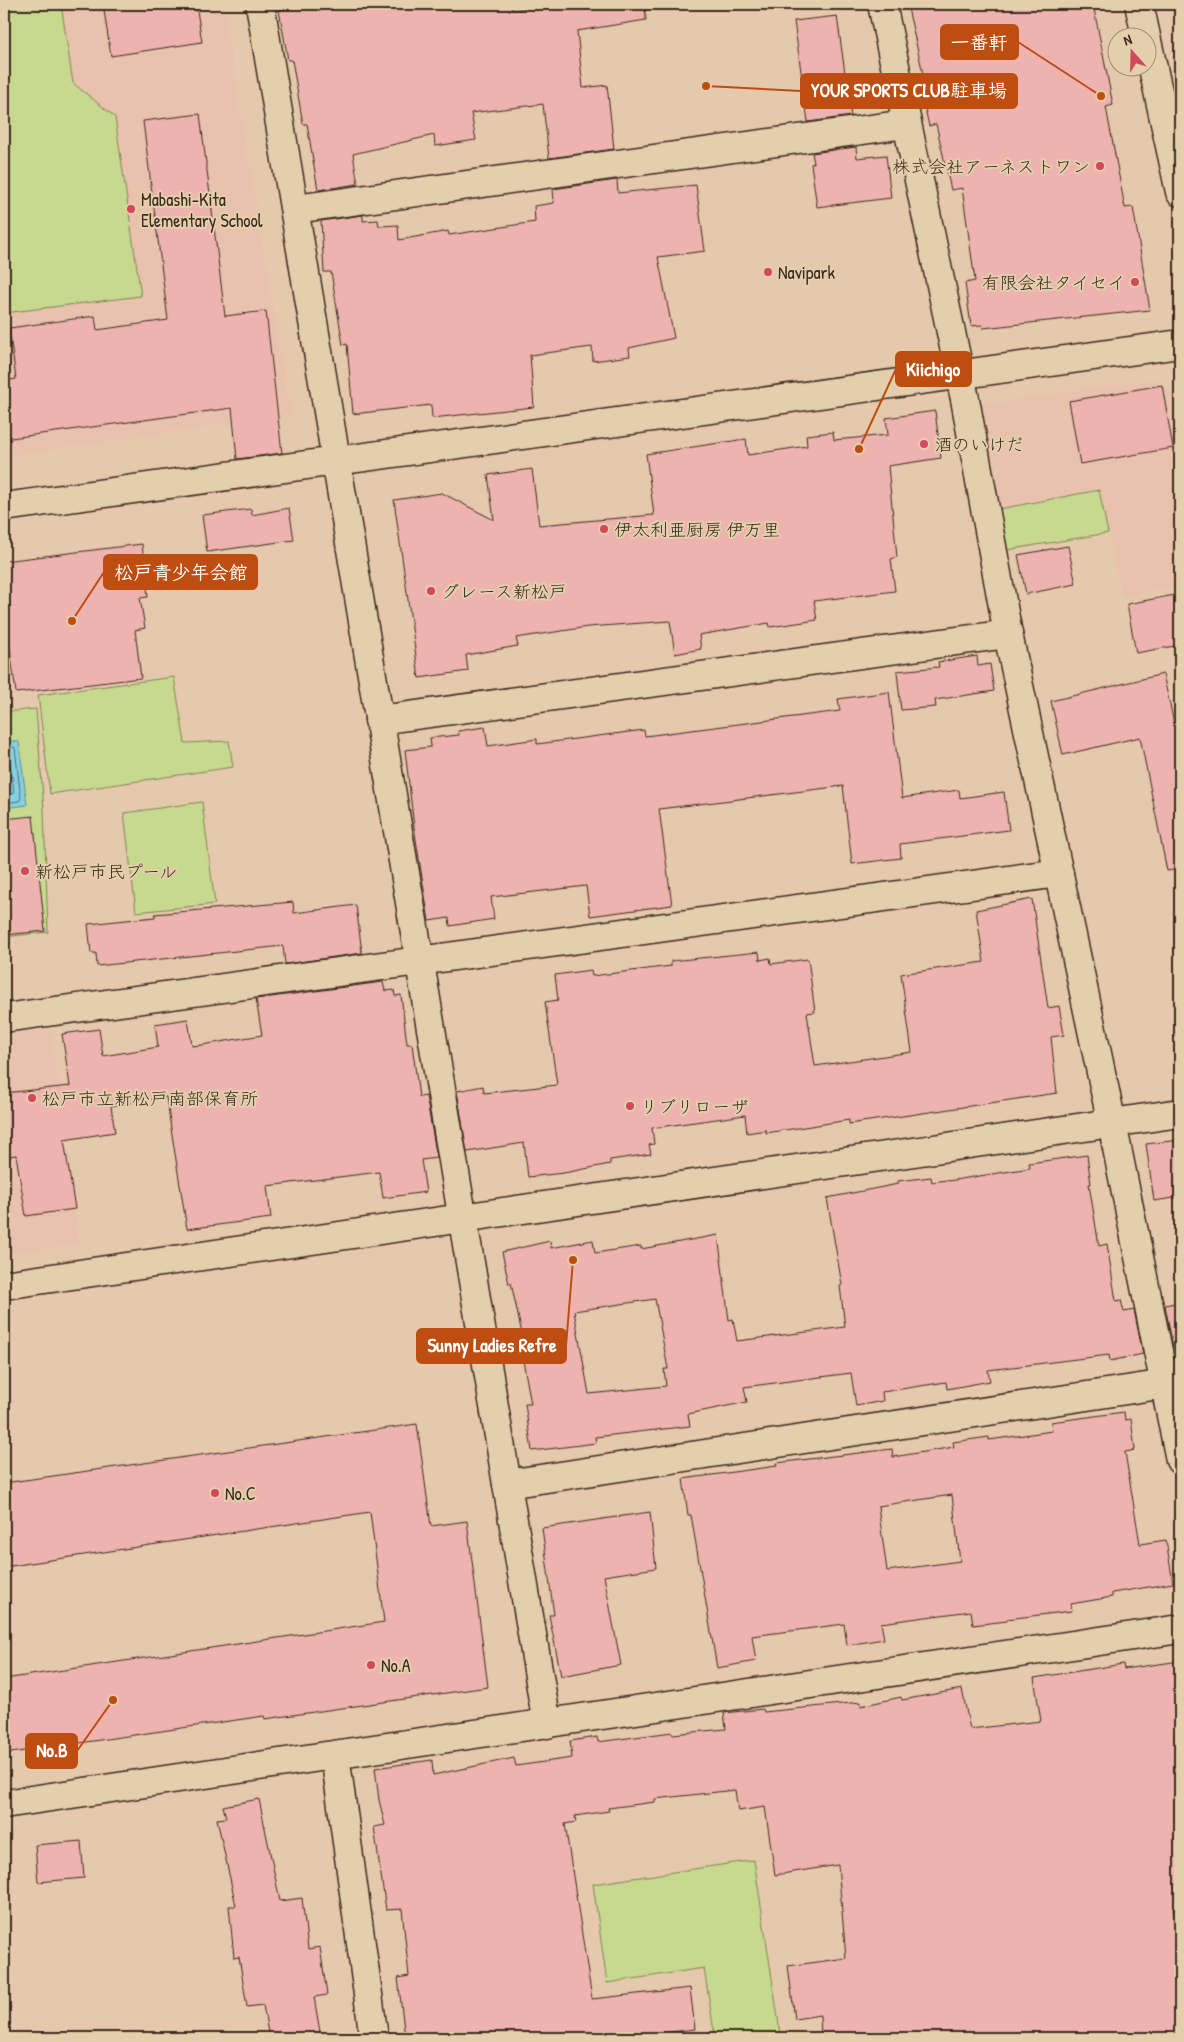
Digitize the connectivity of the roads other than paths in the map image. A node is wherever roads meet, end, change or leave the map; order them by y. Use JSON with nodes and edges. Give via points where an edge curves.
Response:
{"nodes":[{"id":1,"x":260,"y":4,"type":"edge"},
{"id":2,"x":882,"y":4,"type":"edge"},
{"id":3,"x":1139,"y":4,"type":"edge"},
{"id":4,"x":906,"y":124,"type":"junction"},
{"id":5,"x":1180,"y":192,"type":"edge"},
{"id":6,"x":295,"y":209,"type":"junction"},
{"id":7,"x":1180,"y":344,"type":"edge"},
{"id":8,"x":958,"y":375,"type":"junction"},
{"id":9,"x":336,"y":461,"type":"junction"},
{"id":10,"x":4,"y":507,"type":"edge"},
{"id":11,"x":1008,"y":634,"type":"junction"},
{"id":12,"x":379,"y":720,"type":"junction"},
{"id":13,"x":1060,"y":873,"type":"junction"},
{"id":14,"x":421,"y":961,"type":"junction"},
{"id":15,"x":4,"y":1018,"type":"edge"},
{"id":16,"x":1180,"y":1113,"type":"edge"},
{"id":17,"x":1111,"y":1123,"type":"junction"},
{"id":18,"x":462,"y":1218,"type":"junction"},
{"id":19,"x":4,"y":1285,"type":"edge"},
{"id":20,"x":1166,"y":1384,"type":"junction"},
{"id":21,"x":1180,"y":1460,"type":"edge"},
{"id":22,"x":507,"y":1484,"type":"junction"},
{"id":23,"x":1180,"y":1629,"type":"edge"},
{"id":24,"x":546,"y":1724,"type":"junction"},
{"id":25,"x":335,"y":1755,"type":"junction"},
{"id":26,"x":4,"y":1804,"type":"edge"},
{"id":27,"x":374,"y":2038,"type":"edge"}],
"edges":[{"from":1,"to":6,"type":"street"},
{"from":2,"to":4,"type":"street"},
{"from":3,"to":5,"type":"street"},
{"from":4,"to":6,"type":"street"},
{"from":4,"to":8,"type":"street"},
{"from":6,"to":9,"type":"street"},
{"from":7,"to":8,"type":"street"},
{"from":8,"to":9,"type":"street"},
{"from":8,"to":11,"type":"street"},
{"from":9,"to":10,"type":"street"},
{"from":9,"to":12,"type":"street"},
{"from":11,"to":12,"type":"street"},
{"from":11,"to":13,"type":"street"},
{"from":12,"to":14,"type":"street"},
{"from":13,"to":14,"type":"street"},
{"from":13,"to":17,"type":"street"},
{"from":14,"to":15,"type":"street"},
{"from":14,"to":18,"type":"street"},
{"from":16,"to":17,"type":"street"},
{"from":17,"to":18,"type":"street"},
{"from":17,"to":20,"type":"street"},
{"from":18,"to":19,"type":"street"},
{"from":18,"to":22,"type":"street"},
{"from":20,"to":21,"type":"street"},
{"from":20,"to":22,"type":"street"},
{"from":22,"to":24,"type":"street"},
{"from":23,"to":24,"type":"street"},
{"from":24,"to":25,"type":"street"},
{"from":25,"to":26,"type":"street"},
{"from":25,"to":27,"type":"street"}]}
